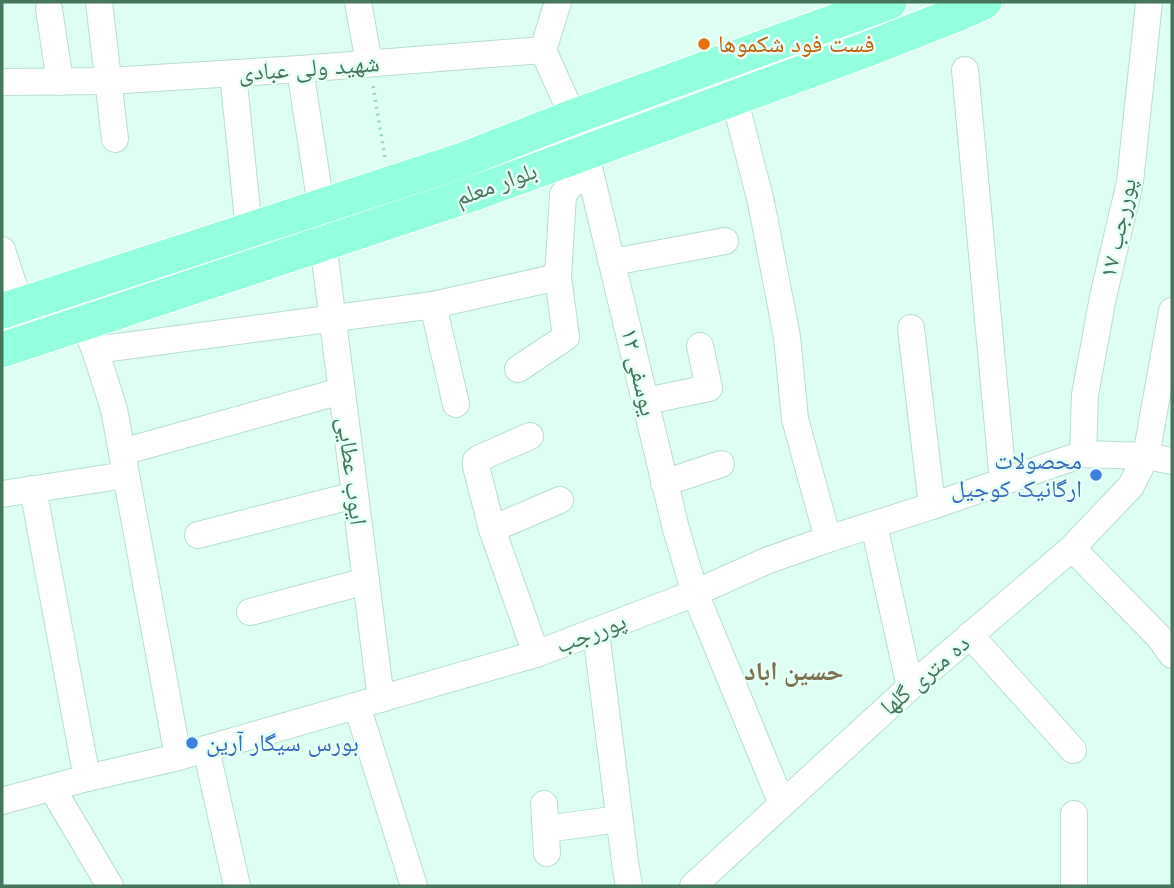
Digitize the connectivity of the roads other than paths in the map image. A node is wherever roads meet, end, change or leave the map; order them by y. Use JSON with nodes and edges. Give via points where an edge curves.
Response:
{"nodes":[{"id":1,"x":99,"y":2,"type":"edge"},
{"id":2,"x":358,"y":2,"type":"edge"},
{"id":3,"x":558,"y":2,"type":"edge"},
{"id":4,"x":889,"y":2,"type":"edge"},
{"id":5,"x":984,"y":2,"type":"edge"},
{"id":6,"x":1149,"y":2,"type":"edge"},
{"id":7,"x":50,"y":9,"type":"dead end"},
{"id":8,"x":850,"y":9,"type":"edge"},
{"id":9,"x":543,"y":50,"type":"junction"},
{"id":10,"x":369,"y":63,"type":"junction"},
{"id":11,"x":300,"y":69,"type":"junction"},
{"id":12,"x":965,"y":70,"type":"dead end"},
{"id":13,"x":233,"y":74,"type":"junction"},
{"id":14,"x":108,"y":81,"type":"junction"},
{"id":15,"x":2,"y":82,"type":"edge"},
{"id":16,"x":60,"y":82,"type":"junction"},
{"id":17,"x":734,"y":97,"type":"junction"},
{"id":18,"x":573,"y":117,"type":"junction"},
{"id":19,"x":116,"y":139,"type":"dead end"},
{"id":20,"x":588,"y":164,"type":"junction"},
{"id":21,"x":321,"y":206,"type":"junction"},
{"id":22,"x":249,"y":230,"type":"junction"},
{"id":23,"x":725,"y":241,"type":"dead end"},
{"id":24,"x":323,"y":243,"type":"junction"},
{"id":25,"x":2,"y":250,"type":"edge"},
{"id":26,"x":612,"y":262,"type":"junction"},
{"id":27,"x":558,"y":276,"type":"junction"},
{"id":28,"x":433,"y":305,"type":"junction"},
{"id":29,"x":11,"y":308,"type":"edge"},
{"id":30,"x":1172,"y":311,"type":"edge"},
{"id":31,"x":332,"y":317,"type":"junction"},
{"id":32,"x":911,"y":328,"type":"dead end"},
{"id":33,"x":89,"y":336,"type":"junction"},
{"id":34,"x":701,"y":346,"type":"dead end"},
{"id":35,"x":2,"y":350,"type":"edge"},
{"id":36,"x":1169,"y":354,"type":"edge"},
{"id":37,"x":518,"y":369,"type":"dead end"},
{"id":38,"x":341,"y":391,"type":"junction"},
{"id":39,"x":646,"y":401,"type":"junction"},
{"id":40,"x":456,"y":404,"type":"dead end"},
{"id":41,"x":530,"y":436,"type":"dead end"},
{"id":42,"x":1083,"y":454,"type":"junction"},
{"id":43,"x":1146,"y":456,"type":"junction"},
{"id":44,"x":1172,"y":461,"type":"edge"},
{"id":45,"x":124,"y":463,"type":"junction"},
{"id":46,"x":721,"y":464,"type":"dead end"},
{"id":47,"x":1003,"y":481,"type":"junction"},
{"id":48,"x":664,"y":482,"type":"junction"},
{"id":49,"x":33,"y":489,"type":"junction"},
{"id":50,"x":2,"y":494,"type":"edge"},
{"id":51,"x":355,"y":495,"type":"junction"},
{"id":52,"x":560,"y":500,"type":"dead end"},
{"id":53,"x":932,"y":506,"type":"junction"},
{"id":54,"x":874,"y":525,"type":"junction"},
{"id":55,"x":492,"y":529,"type":"junction"},
{"id":56,"x":198,"y":535,"type":"dead end"},
{"id":57,"x":828,"y":539,"type":"junction"},
{"id":58,"x":1072,"y":548,"type":"junction"},
{"id":59,"x":366,"y":581,"type":"junction"},
{"id":60,"x":695,"y":593,"type":"junction"},
{"id":61,"x":250,"y":612,"type":"dead end"},
{"id":62,"x":596,"y":632,"type":"junction"},
{"id":63,"x":970,"y":635,"type":"junction"},
{"id":64,"x":536,"y":654,"type":"junction"},
{"id":65,"x":1172,"y":655,"type":"edge"},
{"id":66,"x":909,"y":687,"type":"junction"},
{"id":67,"x":369,"y":702,"type":"junction"},
{"id":68,"x":206,"y":749,"type":"junction"},
{"id":69,"x":1073,"y":750,"type":"dead end"},
{"id":70,"x":178,"y":757,"type":"junction"},
{"id":71,"x":88,"y":778,"type":"junction"},
{"id":72,"x":52,"y":788,"type":"junction"},
{"id":73,"x":2,"y":801,"type":"edge"},
{"id":74,"x":782,"y":804,"type":"junction"},
{"id":75,"x":1074,"y":814,"type":"dead end"},
{"id":76,"x":619,"y":820,"type":"junction"},
{"id":77,"x":546,"y":829,"type":"dead end"},
{"id":78,"x":110,"y":886,"type":"edge"},
{"id":79,"x":237,"y":886,"type":"edge"},
{"id":80,"x":414,"y":886,"type":"edge"},
{"id":81,"x":629,"y":886,"type":"edge"},
{"id":82,"x":693,"y":886,"type":"edge"},
{"id":83,"x":1074,"y":886,"type":"edge"}],
"edges":[{"from":1,"to":14,"type":"street"},
{"from":2,"to":10,"type":"street"},
{"from":3,"to":9,"type":"street"},
{"from":4,"to":8,"type":"main road","name":"بلوار معلم"},
{"from":5,"to":17,"type":"main road","name":"بلوار معلم"},
{"from":6,"to":42,"type":"street","name":"پوررجب ۱۷","via":[[1130,181],[1085,395]]},
{"from":7,"to":16,"type":"street"},
{"from":8,"to":18,"type":"main road","name":"بلوار معلم"},
{"from":9,"to":10,"type":"street","name":"شهید ولی عبادی"},
{"from":9,"to":18,"type":"street"},
{"from":10,"to":11,"type":"street","name":"شهید ولی عبادی"},
{"from":11,"to":13,"type":"street","name":"شهید ولی عبادی"},
{"from":11,"to":21,"type":"street"},
{"from":12,"to":47,"type":"street"},
{"from":13,"to":14,"type":"street","name":"شهید ولی عبادی"},
{"from":13,"to":22,"type":"street"},
{"from":14,"to":16,"type":"street","name":"شهید ولی عبادی"},
{"from":14,"to":19,"type":"street"},
{"from":15,"to":16,"type":"street","name":"شهید ولی عبادی"},
{"from":17,"to":20,"type":"main road","name":"بلوار معلم"},
{"from":17,"to":57,"type":"street","via":[[761,202],[787,337],[795,419]]},
{"from":18,"to":21,"type":"main road","name":"بلوار معلم","via":[[460,161]]},
{"from":20,"to":24,"type":"main road","name":"بلوار معلم","via":[[472,194]]},
{"from":20,"to":26,"type":"street","name":"یوسفی ۱۲"},
{"from":20,"to":27,"type":"street","via":[[563,195]]},
{"from":21,"to":22,"type":"main road","name":"بلوار معلم"},
{"from":22,"to":29,"type":"main road","name":"بلوار معلم"},
{"from":23,"to":26,"type":"street"},
{"from":24,"to":31,"type":"street","name":"ایوب عطایی"},
{"from":24,"to":33,"type":"main road","name":"بلوار معلم"},
{"from":25,"to":29,"type":"street"},
{"from":26,"to":39,"type":"street","name":"یوسفی ۱۲"},
{"from":27,"to":28,"type":"street"},
{"from":27,"to":37,"type":"street","via":[[566,337]]},
{"from":28,"to":31,"type":"street"},
{"from":28,"to":40,"type":"street"},
{"from":30,"to":36,"type":"street","name":"ده متری گلها"},
{"from":31,"to":33,"type":"street"},
{"from":31,"to":38,"type":"street","name":"ایوب عطایی"},
{"from":32,"to":53,"type":"street"},
{"from":33,"to":35,"type":"main road","name":"بلوار معلم"},
{"from":33,"to":45,"type":"street","via":[[114,410]]},
{"from":34,"to":39,"type":"street","via":[[709,388]]},
{"from":36,"to":43,"type":"street","name":"ده متری گلها"},
{"from":38,"to":45,"type":"street"},
{"from":38,"to":51,"type":"street","name":"ایوب عطایی"},
{"from":39,"to":48,"type":"street","name":"یوسفی ۱۲"},
{"from":41,"to":55,"type":"street","via":[[476,461]]},
{"from":42,"to":43,"type":"street","name":"پوررجب"},
{"from":42,"to":47,"type":"street","name":"پوررجب"},
{"from":43,"to":44,"type":"street","name":"پوررجب"},
{"from":43,"to":58,"type":"street","name":"ده متری گلها","via":[[1131,486]]},
{"from":45,"to":49,"type":"street"},
{"from":45,"to":70,"type":"street"},
{"from":46,"to":48,"type":"street"},
{"from":47,"to":53,"type":"street","name":"پوررجب"},
{"from":48,"to":60,"type":"street","name":"یوسفی ۱۲"},
{"from":49,"to":50,"type":"street"},
{"from":49,"to":71,"type":"street"},
{"from":51,"to":56,"type":"street"},
{"from":51,"to":59,"type":"street","name":"ایوب عطایی"},
{"from":52,"to":55,"type":"street"},
{"from":53,"to":54,"type":"street","name":"پوررجب"},
{"from":54,"to":57,"type":"street","name":"پوررجب"},
{"from":54,"to":66,"type":"street"},
{"from":55,"to":64,"type":"street"},
{"from":57,"to":60,"type":"street","name":"پوررجب"},
{"from":58,"to":63,"type":"street","name":"ده متری گلها"},
{"from":58,"to":65,"type":"street"},
{"from":59,"to":61,"type":"street"},
{"from":59,"to":67,"type":"street","name":"ایوب عطایی"},
{"from":60,"to":62,"type":"street","name":"پوررجب"},
{"from":60,"to":74,"type":"street","name":"یوسفی ۱۲"},
{"from":62,"to":64,"type":"street","name":"پوررجب"},
{"from":62,"to":76,"type":"street"},
{"from":63,"to":66,"type":"street","name":"ده متری گلها"},
{"from":63,"to":69,"type":"street"},
{"from":64,"to":67,"type":"street","name":"پوررجب"},
{"from":66,"to":74,"type":"street","name":"ده متری گلها"},
{"from":67,"to":68,"type":"street","name":"پوررجب"},
{"from":67,"to":80,"type":"street","name":"ایوب عطایی"},
{"from":68,"to":70,"type":"street","name":"پوررجب"},
{"from":68,"to":79,"type":"street"},
{"from":70,"to":71,"type":"street","name":"پوررجب"},
{"from":71,"to":72,"type":"street","name":"پوررجب"},
{"from":72,"to":73,"type":"street","name":"پوررجب"},
{"from":72,"to":78,"type":"street"},
{"from":74,"to":82,"type":"street","name":"ده متری گلها"},
{"from":75,"to":83,"type":"street"},
{"from":76,"to":77,"type":"street"},
{"from":76,"to":81,"type":"street"}]}
